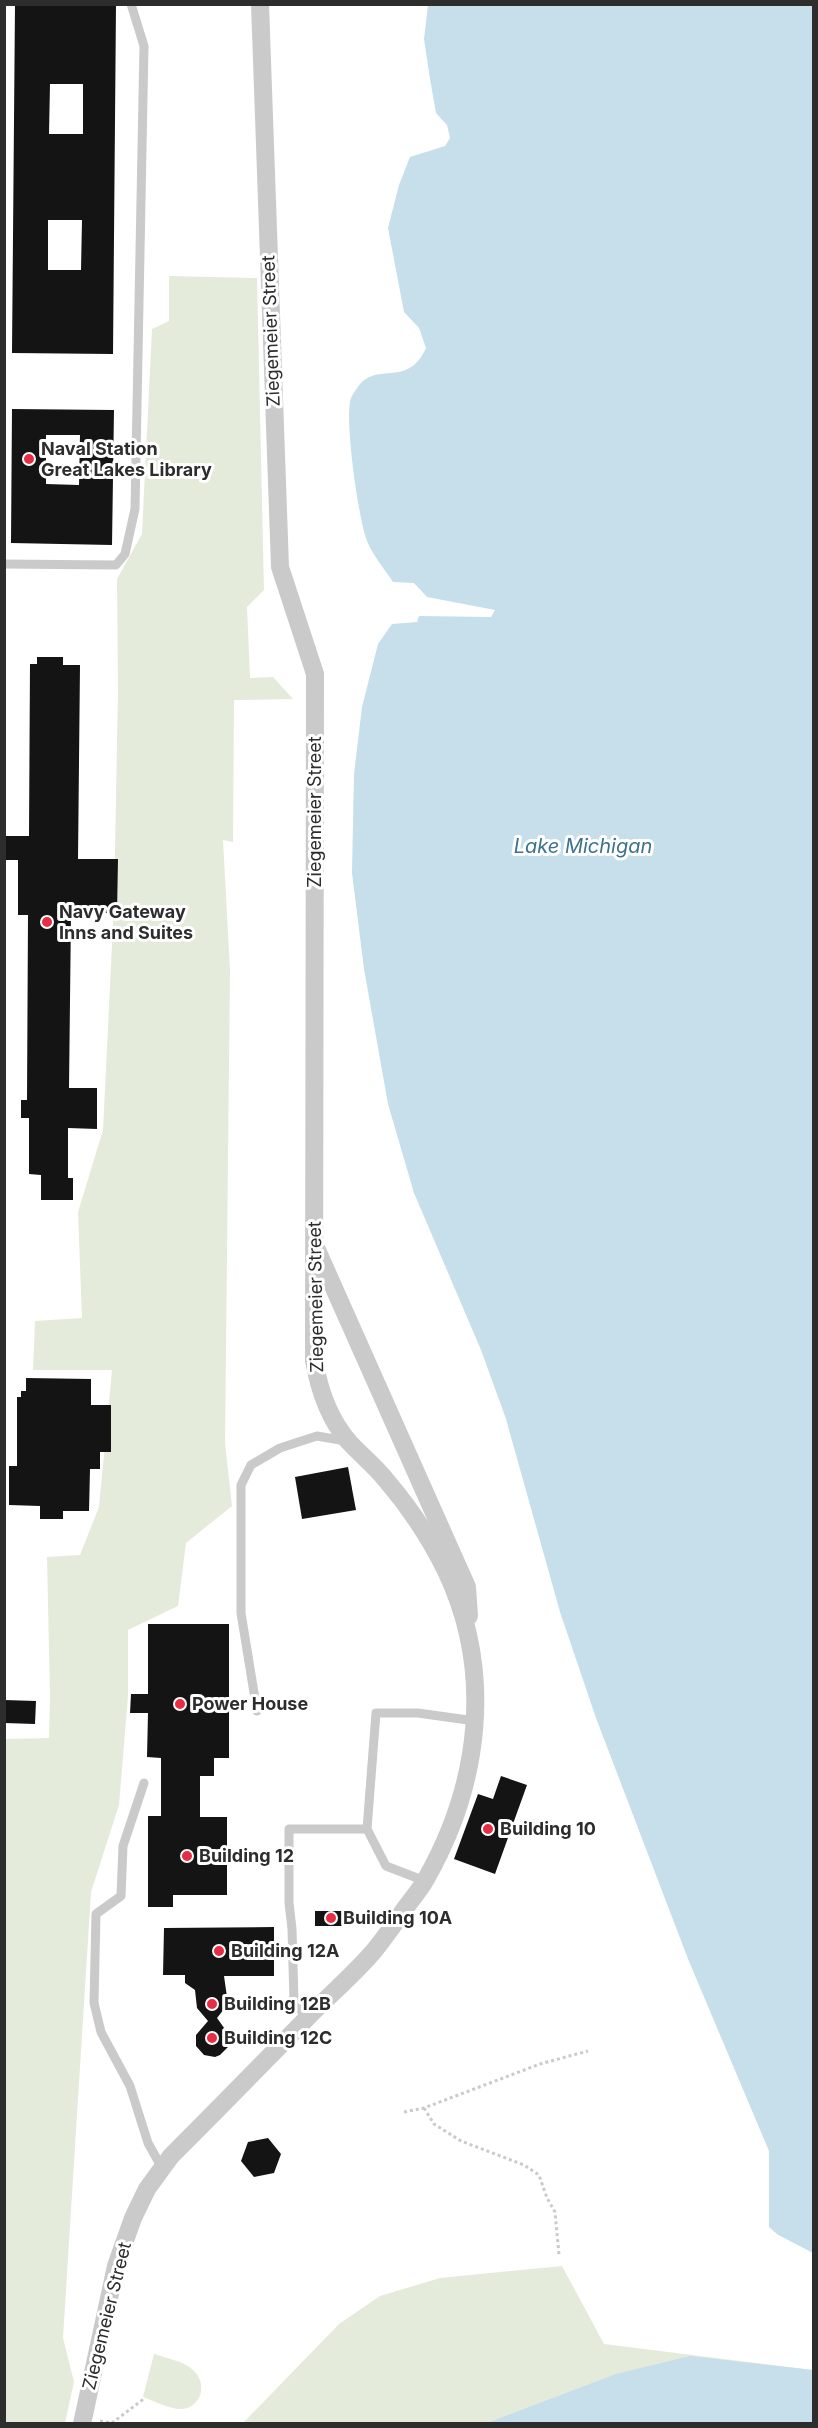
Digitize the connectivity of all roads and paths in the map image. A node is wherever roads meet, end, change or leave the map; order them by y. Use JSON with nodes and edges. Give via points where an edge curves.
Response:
{"nodes":[{"id":1,"x":131,"y":4,"type":"edge"},
{"id":2,"x":260,"y":4,"type":"edge"},
{"id":3,"x":4,"y":564,"type":"edge"},
{"id":4,"x":314,"y":1243,"type":"junction"},
{"id":5,"x":348,"y":1441,"type":"junction"},
{"id":6,"x":470,"y":1650,"type":"junction"},
{"id":7,"x":257,"y":1711,"type":"dead end"},
{"id":8,"x":475,"y":1721,"type":"junction"},
{"id":9,"x":144,"y":1783,"type":"dead end"},
{"id":10,"x":367,"y":1829,"type":"junction"},
{"id":11,"x":425,"y":1881,"type":"junction"},
{"id":12,"x":307,"y":2018,"type":"junction"},
{"id":13,"x":588,"y":2051,"type":"dead end"},
{"id":14,"x":424,"y":2108,"type":"junction"},
{"id":15,"x":404,"y":2112,"type":"dead end"},
{"id":16,"x":162,"y":2168,"type":"junction"},
{"id":17,"x":560,"y":2255,"type":"dead end"},
{"id":18,"x":145,"y":2398,"type":"dead end"},
{"id":19,"x":83,"y":2420,"type":"edge"}],
"edges":[{"from":1,"to":3,"type":"lane","via":[[144,46],[135,509],[125,554],[116,566]]},
{"from":2,"to":4,"type":"street","name":"Ziegemeier Street","via":[[280,567],[315,674]]},
{"from":4,"to":5,"type":"street","name":"Ziegemeier Street","via":[[314,1360],[318,1384],[330,1414]]},
{"from":4,"to":6,"type":"street","via":[[467,1587]]},
{"from":5,"to":6,"type":"street","name":"Ziegemeier Street","via":[[384,1478],[427,1535],[462,1614]]},
{"from":5,"to":7,"type":"lane","via":[[317,1436],[280,1448],[251,1465],[241,1485],[241,1613]]},
{"from":6,"to":8,"type":"street","name":"Ziegemeier Street"},
{"from":8,"to":10,"type":"lane","via":[[418,1713],[376,1713]]},
{"from":8,"to":11,"type":"street","name":"Ziegemeier Street","via":[[474,1746],[461,1799]]},
{"from":9,"to":16,"type":"lane","via":[[123,1846],[121,1896],[96,1914],[94,2003],[101,2032],[130,2086],[148,2143]]},
{"from":10,"to":11,"type":"lane","via":[[386,1866]]},
{"from":10,"to":12,"type":"lane","via":[[289,1829],[294,2001]]},
{"from":11,"to":12,"type":"street","name":"Ziegemeier Street","via":[[373,1952]]},
{"from":12,"to":16,"type":"street","name":"Ziegemeier Street"},
{"from":13,"to":14,"type":"path","via":[[540,2064]]},
{"from":14,"to":15,"type":"path"},
{"from":14,"to":17,"type":"path","via":[[434,2124],[461,2141],[524,2165],[539,2175],[555,2212]]},
{"from":16,"to":19,"type":"street","name":"Ziegemeier Street","via":[[133,2218],[116,2266]]},
{"from":18,"to":19,"type":"path","via":[[112,2423]]}]}
